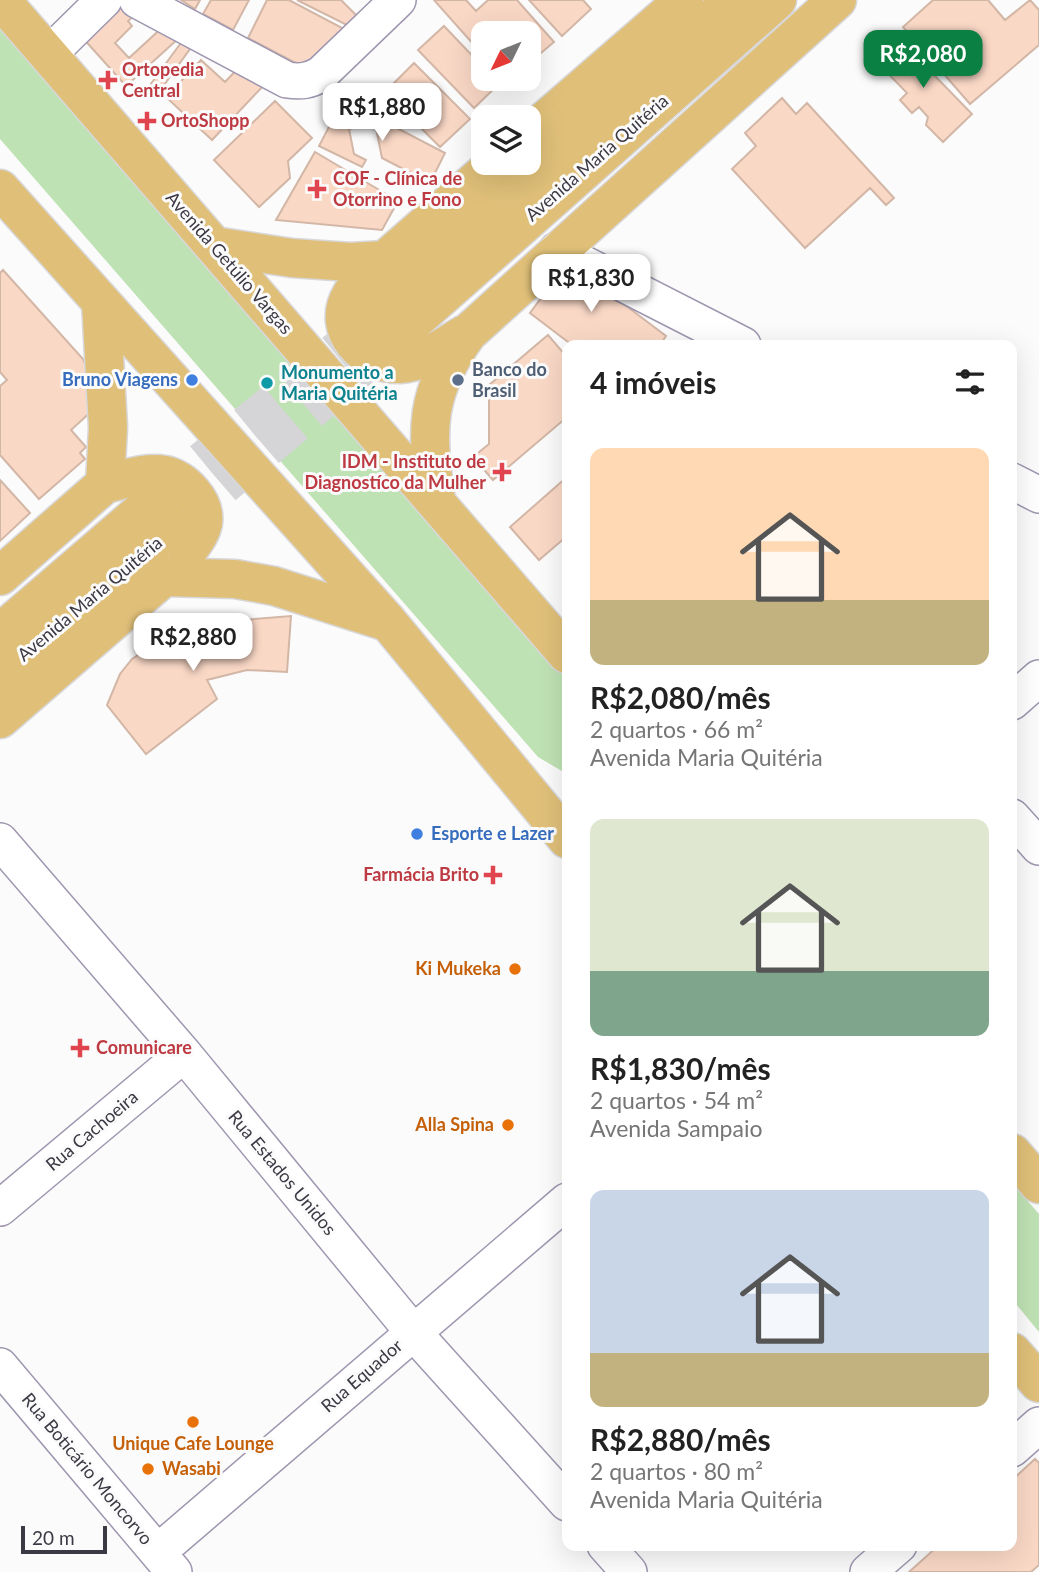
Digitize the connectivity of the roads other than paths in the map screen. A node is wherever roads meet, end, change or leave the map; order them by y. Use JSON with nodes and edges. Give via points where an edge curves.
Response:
{"nodes":[{"id":1,"x":1,"y":0,"type":"edge"},
{"id":2,"x":104,"y":0,"type":"edge"},
{"id":3,"x":137,"y":0,"type":"edge"},
{"id":4,"x":398,"y":0,"type":"edge"},
{"id":5,"x":684,"y":0,"type":"edge"},
{"id":6,"x":733,"y":0,"type":"edge"},
{"id":7,"x":777,"y":0,"type":"edge"},
{"id":8,"x":837,"y":0,"type":"edge"},
{"id":9,"x":48,"y":55,"type":"junction"},
{"id":10,"x":541,"y":124,"type":"edge"},
{"id":11,"x":482,"y":175,"type":"edge"},
{"id":12,"x":0,"y":189,"type":"edge"},
{"id":13,"x":215,"y":246,"type":"junction"},
{"id":14,"x":557,"y":250,"type":"junction"},
{"id":15,"x":385,"y":260,"type":"junction"},
{"id":16,"x":101,"y":302,"type":"junction"},
{"id":17,"x":468,"y":333,"type":"junction"},
{"id":18,"x":733,"y":340,"type":"edge"},
{"id":19,"x":105,"y":484,"type":"junction"},
{"id":20,"x":1017,"y":484,"type":"edge"},
{"id":21,"x":1039,"y":495,"type":"edge"},
{"id":22,"x":436,"y":501,"type":"junction"},
{"id":23,"x":0,"y":576,"type":"edge"},
{"id":24,"x":164,"y":577,"type":"junction"},
{"id":25,"x":388,"y":622,"type":"junction"},
{"id":26,"x":0,"y":633,"type":"edge"},
{"id":27,"x":562,"y":648,"type":"edge"},
{"id":28,"x":0,"y":676,"type":"edge"},
{"id":29,"x":1039,"y":678,"type":"edge"},
{"id":30,"x":1017,"y":698,"type":"edge"},
{"id":31,"x":0,"y":719,"type":"edge"},
{"id":32,"x":562,"y":833,"type":"edge"},
{"id":33,"x":0,"y":841,"type":"edge"},
{"id":34,"x":184,"y":1054,"type":"junction"},
{"id":35,"x":1017,"y":1159,"type":"edge"},
{"id":36,"x":1039,"y":1184,"type":"edge"},
{"id":37,"x":562,"y":1205,"type":"edge"},
{"id":38,"x":0,"y":1208,"type":"edge"},
{"id":39,"x":413,"y":1332,"type":"junction"},
{"id":40,"x":1017,"y":1358,"type":"edge"},
{"id":41,"x":0,"y":1366,"type":"edge"},
{"id":42,"x":1039,"y":1383,"type":"edge"},
{"id":43,"x":1039,"y":1425,"type":"edge"},
{"id":44,"x":1017,"y":1444,"type":"edge"},
{"id":45,"x":562,"y":1497,"type":"edge"},
{"id":46,"x":610,"y":1551,"type":"edge"},
{"id":47,"x":893,"y":1551,"type":"edge"},
{"id":48,"x":166,"y":1562,"type":"edge"},
{"id":49,"x":629,"y":1572,"type":"edge"},
{"id":50,"x":868,"y":1572,"type":"edge"}],
"edges":[{"from":1,"to":9,"type":"main road","name":"Avenida Getúlio Vargas"},
{"from":2,"to":9,"type":"street"},
{"from":3,"to":4,"type":"street","via":[[297,82],[321,74]]},
{"from":5,"to":10,"type":"main road"},
{"from":6,"to":7,"type":"main road","name":"Avenida Maria Quitéria","via":[[377,335]]},
{"from":8,"to":14,"type":"main road"},
{"from":9,"to":13,"type":"main road","name":"Avenida Getúlio Vargas"},
{"from":11,"to":15,"type":"main road"},
{"from":12,"to":16,"type":"main road"},
{"from":13,"to":15,"type":"main road","via":[[292,258]]},
{"from":13,"to":22,"type":"main road","name":"Avenida Getúlio Vargas"},
{"from":14,"to":17,"type":"main road"},
{"from":14,"to":18,"type":"street"},
{"from":15,"to":17,"type":"main road","via":[[351,295],[344,313],[346,330],[358,348],[386,363],[402,364]]},
{"from":16,"to":19,"type":"main road","via":[[108,427]]},
{"from":16,"to":25,"type":"main road"},
{"from":17,"to":22,"type":"main road","via":[[448,359],[432,403],[429,433]]},
{"from":19,"to":23,"type":"main road"},
{"from":19,"to":24,"type":"main road","via":[[165,475],[199,501],[200,533]]},
{"from":20,"to":21,"type":"street"},
{"from":22,"to":27,"type":"main road","name":"Avenida Getúlio Vargas"},
{"from":24,"to":25,"type":"main road","via":[[235,579],[274,586]]},
{"from":24,"to":31,"type":"main road"},
{"from":25,"to":32,"type":"main road"},
{"from":26,"to":28,"type":"main road","name":"Avenida Maria Quitéria","via":[[169,510]]},
{"from":29,"to":30,"type":"street"},
{"from":33,"to":34,"type":"street","name":"Rua Estados Unidos"},
{"from":34,"to":38,"type":"street","name":"Rua Cachoeira"},
{"from":34,"to":39,"type":"street","name":"Rua Estados Unidos"},
{"from":35,"to":36,"type":"main road"},
{"from":37,"to":39,"type":"street","name":"Rua Equador"},
{"from":39,"to":45,"type":"street","name":"Rua Estados Unidos"},
{"from":39,"to":48,"type":"street","name":"Rua Equador"},
{"from":40,"to":42,"type":"main road"},
{"from":41,"to":48,"type":"street","name":"Rua Boticário Moncorvo"},
{"from":43,"to":44,"type":"street"},
{"from":46,"to":49,"type":"street"},
{"from":47,"to":50,"type":"street"}]}
